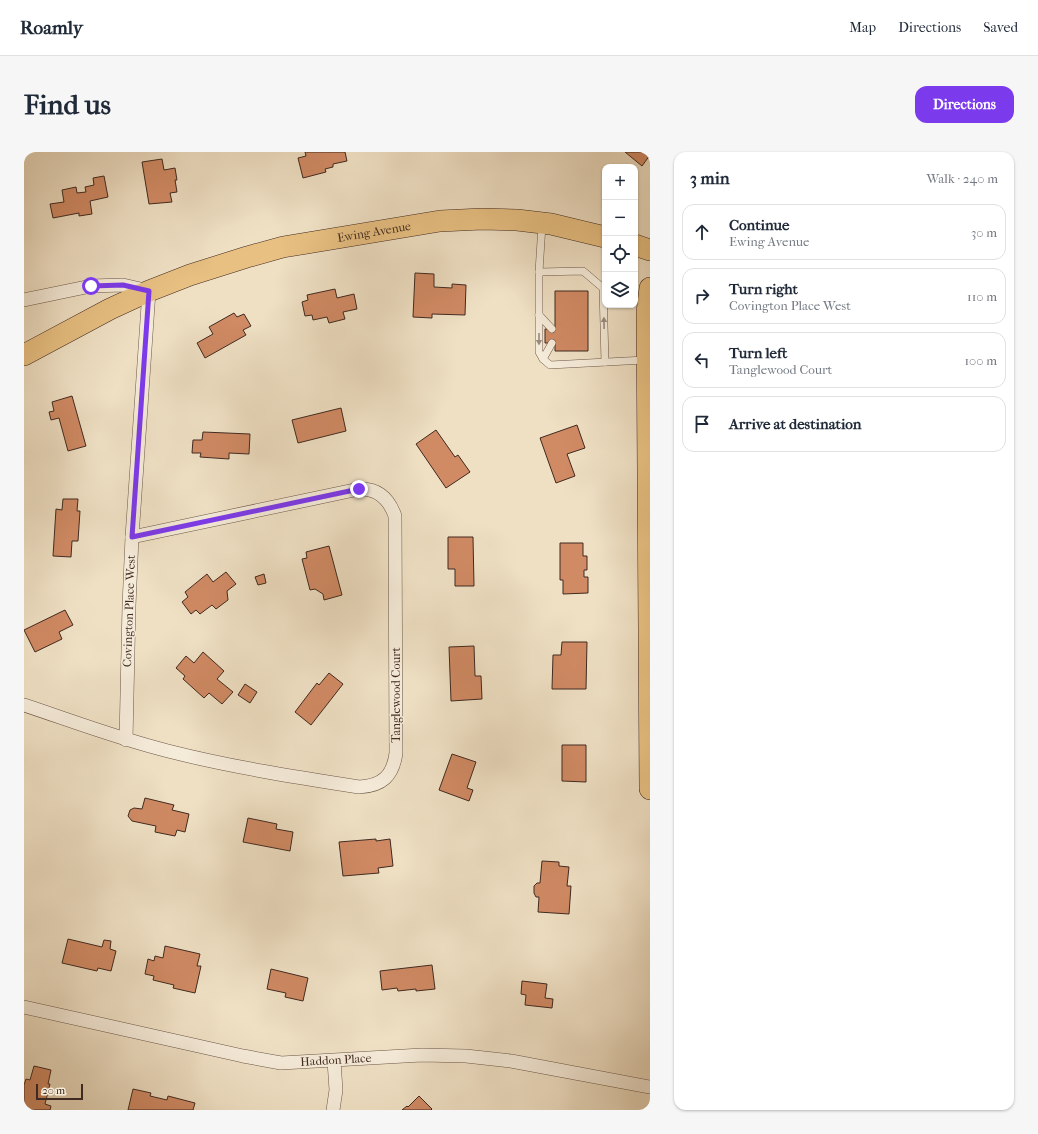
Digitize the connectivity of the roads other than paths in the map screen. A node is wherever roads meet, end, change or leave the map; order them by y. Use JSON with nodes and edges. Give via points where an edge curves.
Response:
{"nodes":[{"id":1,"x":542,"y":223,"type":"junction"},
{"id":2,"x":602,"y":236,"type":"edge"},
{"id":3,"x":638,"y":246,"type":"edge"},
{"id":4,"x":650,"y":250,"type":"edge"},
{"id":5,"x":539,"y":272,"type":"junction"},
{"id":6,"x":650,"y":288,"type":"edge"},
{"id":7,"x":149,"y":291,"type":"junction"},
{"id":8,"x":24,"y":300,"type":"edge"},
{"id":9,"x":539,"y":315,"type":"junction"},
{"id":10,"x":552,"y":329,"type":"dead end"},
{"id":11,"x":552,"y":343,"type":"dead end"},
{"id":12,"x":24,"y":355,"type":"edge"},
{"id":13,"x":543,"y":359,"type":"junction"},
{"id":14,"x":648,"y":359,"type":"junction"},
{"id":15,"x":605,"y":362,"type":"junction"},
{"id":16,"x":132,"y":537,"type":"junction"},
{"id":17,"x":24,"y":705,"type":"edge"},
{"id":18,"x":126,"y":740,"type":"junction"},
{"id":19,"x":650,"y":789,"type":"edge"},
{"id":20,"x":24,"y":1008,"type":"edge"},
{"id":21,"x":334,"y":1061,"type":"junction"},
{"id":22,"x":650,"y":1087,"type":"edge"},
{"id":23,"x":333,"y":1110,"type":"edge"}],
"edges":[{"from":1,"to":2,"type":"main road","name":"Ewing Avenue"},
{"from":1,"to":5,"type":"lane"},
{"from":1,"to":7,"type":"main road","name":"Ewing Avenue","via":[[489,219],[440,221],[283,248],[190,275]]},
{"from":3,"to":4,"type":"main road"},
{"from":5,"to":9,"type":"lane"},
{"from":15,"to":5,"type":"lane","one_way":true,"via":[[603,288],[583,271]]},
{"from":6,"to":14,"type":"main road","via":[[647,312]]},
{"from":7,"to":8,"type":"street","via":[[123,285],[91,286]]},
{"from":7,"to":12,"type":"main road","name":"Ewing Avenue"},
{"from":7,"to":16,"type":"street","name":"Covington Place West"},
{"from":9,"to":10,"type":"lane"},
{"from":9,"to":13,"type":"lane","one_way":true,"via":[[539,352]]},
{"from":11,"to":13,"type":"lane"},
{"from":13,"to":15,"type":"lane","via":[[550,365]]},
{"from":14,"to":15,"type":"lane"},
{"from":14,"to":19,"type":"main road"},
{"from":16,"to":18,"type":"street","name":"Covington Place West"},
{"from":16,"to":18,"type":"street","name":"Tanglewood Court","via":[[359,489],[376,492],[385,497],[395,516],[396,753],[395,765],[389,775],[371,786],[359,787],[262,771]]},
{"from":17,"to":18,"type":"street","name":"Tanglewood Court"},
{"from":20,"to":21,"type":"street","name":"Haddon Place","via":[[281,1063]]},
{"from":21,"to":22,"type":"street","name":"Haddon Place","via":[[422,1055],[466,1056],[511,1061]]},
{"from":21,"to":23,"type":"street","via":[[336,1090]]}]}
